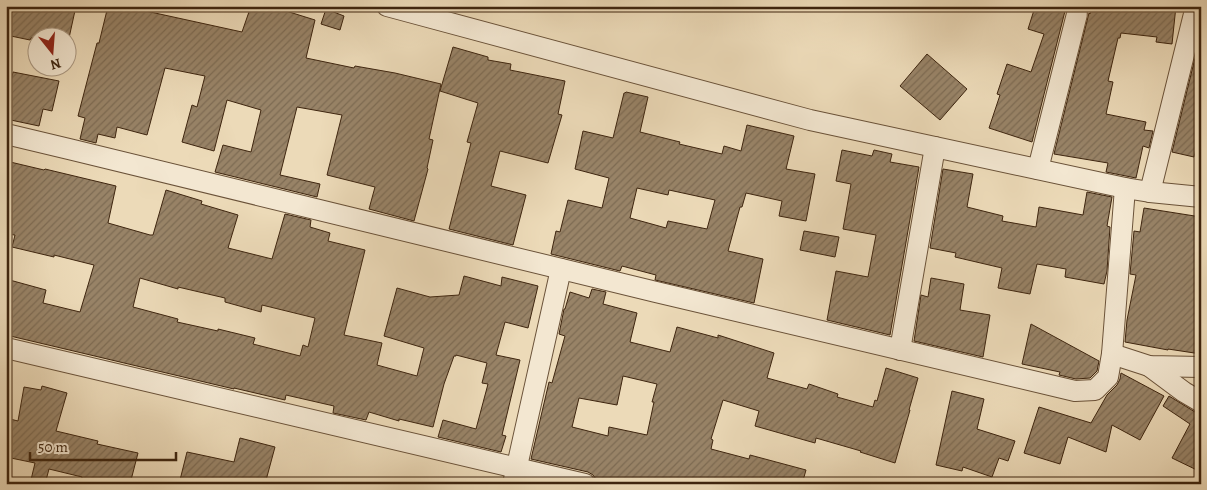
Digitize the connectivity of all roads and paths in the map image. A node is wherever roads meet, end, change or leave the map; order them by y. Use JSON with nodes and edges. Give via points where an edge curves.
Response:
{"nodes":[{"id":1,"x":387,"y":6,"type":"edge"},
{"id":2,"x":1196,"y":6,"type":"edge"},
{"id":3,"x":1077,"y":14,"type":"dead end"},
{"id":4,"x":6,"y":134,"type":"edge"},
{"id":5,"x":935,"y":147,"type":"junction"},
{"id":6,"x":1038,"y":169,"type":"junction"},
{"id":7,"x":1125,"y":188,"type":"junction"},
{"id":8,"x":1150,"y":192,"type":"junction"},
{"id":9,"x":1201,"y":197,"type":"edge"},
{"id":10,"x":561,"y":269,"type":"junction"},
{"id":11,"x":6,"y":348,"type":"edge"},
{"id":12,"x":900,"y":350,"type":"junction"},
{"id":13,"x":1112,"y":354,"type":"junction"},
{"id":14,"x":1149,"y":366,"type":"junction"},
{"id":15,"x":1201,"y":367,"type":"edge"},
{"id":16,"x":1201,"y":402,"type":"edge"},
{"id":17,"x":515,"y":475,"type":"edge"},
{"id":18,"x":586,"y":484,"type":"edge"}],
"edges":[{"from":1,"to":5,"type":"street","via":[[810,120]]},
{"from":2,"to":8,"type":"street"},
{"from":3,"to":6,"type":"street"},
{"from":4,"to":10,"type":"street"},
{"from":5,"to":6,"type":"street"},
{"from":5,"to":12,"type":"street"},
{"from":6,"to":7,"type":"street"},
{"from":7,"to":8,"type":"street"},
{"from":7,"to":13,"type":"street"},
{"from":8,"to":9,"type":"street"},
{"from":10,"to":12,"type":"street"},
{"from":10,"to":17,"type":"street"},
{"from":11,"to":17,"type":"street"},
{"from":12,"to":13,"type":"street","via":[[1076,391],[1095,390],[1108,376]]},
{"from":13,"to":14,"type":"street"},
{"from":14,"to":15,"type":"street"},
{"from":14,"to":16,"type":"street"},
{"from":17,"to":18,"type":"street"}]}
